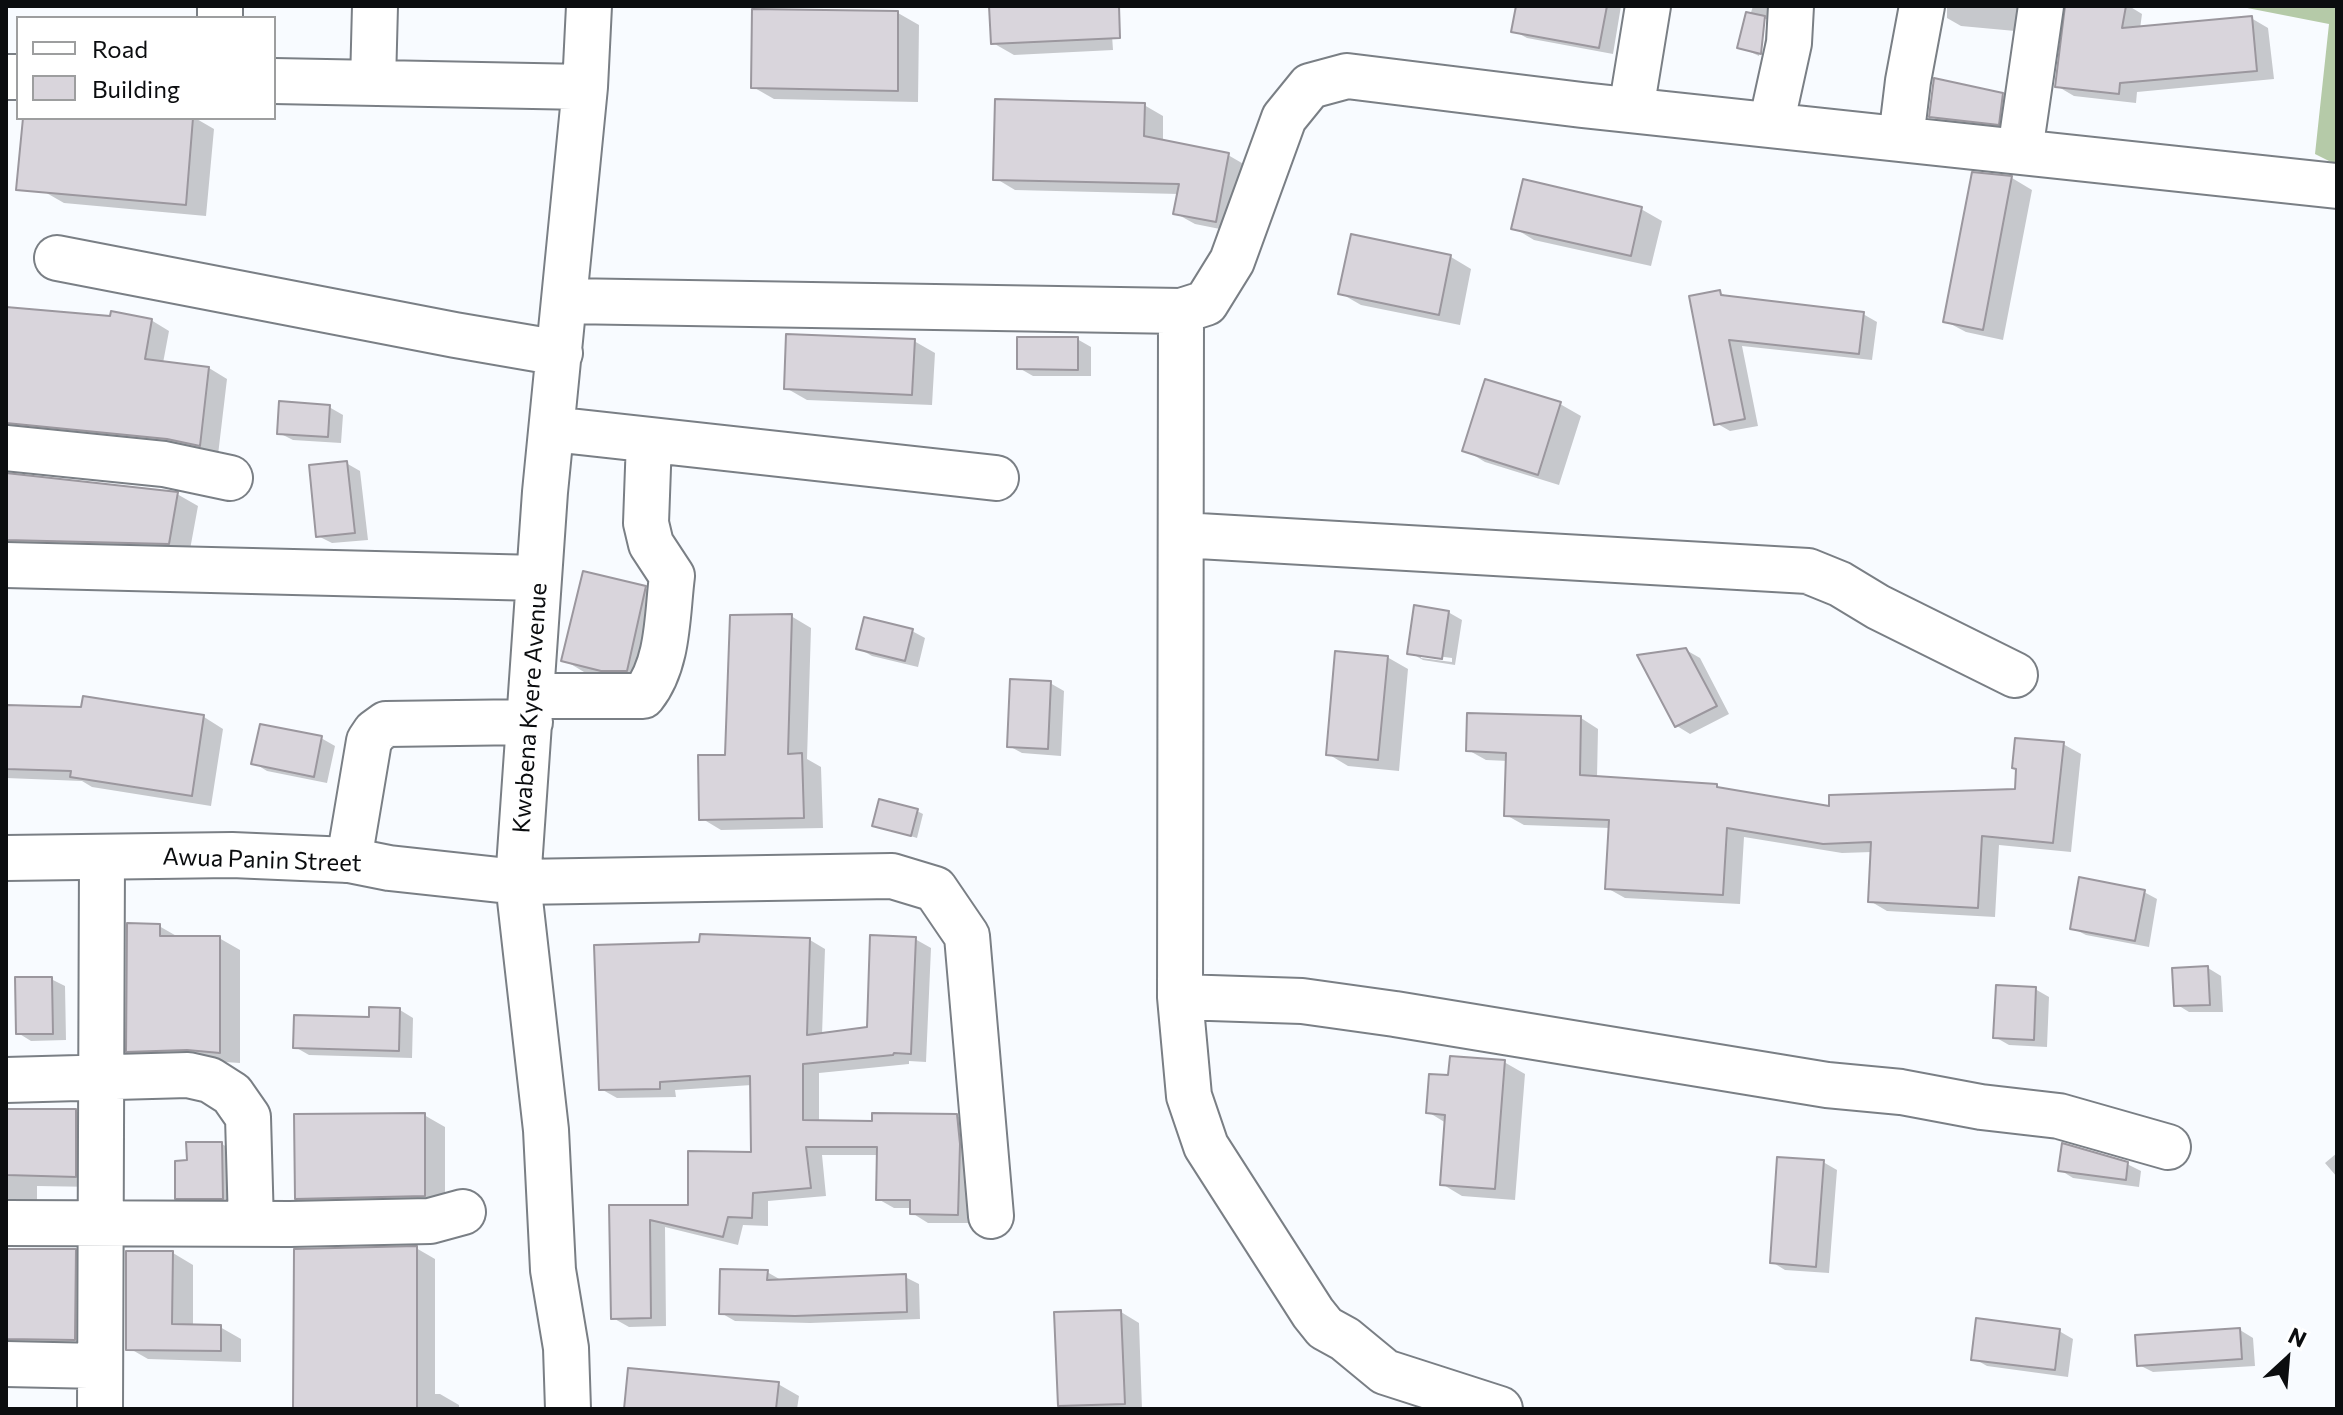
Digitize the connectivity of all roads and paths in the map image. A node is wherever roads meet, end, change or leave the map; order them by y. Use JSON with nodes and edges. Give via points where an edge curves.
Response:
{"nodes":[{"id":1,"x":375,"y":6,"type":"edge"},
{"id":2,"x":1648,"y":6,"type":"edge"},
{"id":3,"x":1791,"y":6,"type":"edge"},
{"id":4,"x":1922,"y":6,"type":"edge"},
{"id":5,"x":2041,"y":6,"type":"edge"},
{"id":6,"x":598,"y":9,"type":"edge"},
{"id":7,"x":276,"y":81,"type":"edge"},
{"id":8,"x":373,"y":83,"type":"junction"},
{"id":9,"x":585,"y":87,"type":"junction"},
{"id":10,"x":1631,"y":110,"type":"junction"},
{"id":11,"x":1771,"y":125,"type":"junction"},
{"id":12,"x":1901,"y":139,"type":"junction"},
{"id":13,"x":2020,"y":151,"type":"junction"},
{"id":14,"x":2337,"y":186,"type":"edge"},
{"id":15,"x":57,"y":258,"type":"dead end"},
{"id":16,"x":565,"y":301,"type":"junction"},
{"id":17,"x":1181,"y":311,"type":"junction"},
{"id":18,"x":560,"y":353,"type":"junction"},
{"id":19,"x":552,"y":429,"type":"junction"},
{"id":20,"x":649,"y":440,"type":"junction"},
{"id":21,"x":6,"y":448,"type":"edge"},
{"id":22,"x":230,"y":478,"type":"dead end"},
{"id":23,"x":996,"y":478,"type":"dead end"},
{"id":24,"x":1181,"y":535,"type":"junction"},
{"id":25,"x":6,"y":565,"type":"edge"},
{"id":26,"x":539,"y":578,"type":"junction"},
{"id":27,"x":2015,"y":675,"type":"dead end"},
{"id":28,"x":531,"y":709,"type":"junction"},
{"id":29,"x":102,"y":857,"type":"junction"},
{"id":30,"x":6,"y":858,"type":"edge"},
{"id":31,"x":349,"y":860,"type":"junction"},
{"id":32,"x":518,"y":882,"type":"junction"},
{"id":33,"x":1180,"y":997,"type":"junction"},
{"id":34,"x":102,"y":1078,"type":"junction"},
{"id":35,"x":6,"y":1080,"type":"edge"},
{"id":36,"x":2168,"y":1147,"type":"dead end"},
{"id":37,"x":463,"y":1212,"type":"dead end"},
{"id":38,"x":991,"y":1216,"type":"dead end"},
{"id":39,"x":6,"y":1223,"type":"edge"},
{"id":40,"x":103,"y":1223,"type":"junction"},
{"id":41,"x":251,"y":1224,"type":"junction"},
{"id":42,"x":6,"y":1364,"type":"edge"},
{"id":43,"x":100,"y":1388,"type":"edge"},
{"id":44,"x":568,"y":1409,"type":"edge"},
{"id":45,"x":1500,"y":1409,"type":"edge"}],
"edges":[{"from":1,"to":8,"type":"street"},
{"from":2,"to":10,"type":"street"},
{"from":3,"to":11,"type":"street","via":[[1789,43]]},
{"from":4,"to":12,"type":"street"},
{"from":5,"to":13,"type":"street"},
{"from":6,"to":9,"type":"street","name":"Kwabena Kyere Avenue"},
{"from":7,"to":8,"type":"street"},
{"from":8,"to":9,"type":"street"},
{"from":9,"to":16,"type":"street","name":"Kwabena Kyere Avenue"},
{"from":10,"to":11,"type":"street"},
{"from":10,"to":17,"type":"street","via":[[1347,76],[1310,86],[1284,118],[1232,261],[1206,303]]},
{"from":11,"to":12,"type":"street"},
{"from":12,"to":13,"type":"street"},
{"from":13,"to":14,"type":"street"},
{"from":15,"to":18,"type":"street"},
{"from":16,"to":17,"type":"street"},
{"from":16,"to":18,"type":"street","name":"Kwabena Kyere Avenue"},
{"from":17,"to":24,"type":"street"},
{"from":18,"to":19,"type":"street","name":"Kwabena Kyere Avenue"},
{"from":19,"to":20,"type":"street"},
{"from":19,"to":26,"type":"street","name":"Kwabena Kyere Avenue"},
{"from":20,"to":23,"type":"street"},
{"from":20,"to":28,"type":"street","via":[[646,523],[651,544],[672,576],[662,658],[652,685],[643,696]]},
{"from":21,"to":22,"type":"street","via":[[164,464]]},
{"from":24,"to":27,"type":"street","via":[[1808,571]]},
{"from":24,"to":33,"type":"street"},
{"from":25,"to":26,"type":"street"},
{"from":26,"to":28,"type":"street","name":"Kwabena Kyere Avenue"},
{"from":28,"to":31,"type":"street","via":[[386,724],[375,732],[369,741]]},
{"from":28,"to":32,"type":"street","name":"Kwabena Kyere Avenue"},
{"from":29,"to":30,"type":"street","name":"Awua Panin Street"},
{"from":29,"to":31,"type":"street","name":"Awua Panin Street"},
{"from":29,"to":34,"type":"street"},
{"from":31,"to":32,"type":"street","name":"Awua Panin Street"},
{"from":32,"to":38,"type":"street","name":"Awua Panin Street","via":[[892,876],[935,889],[967,936]]},
{"from":32,"to":44,"type":"street","name":"Kwabena Kyere Avenue","via":[[546,1130],[553,1270],[566,1348]]},
{"from":33,"to":36,"type":"street","via":[[1302,1001],[1395,1014],[1827,1085],[2059,1116]]},
{"from":33,"to":45,"type":"street","via":[[1189,1096],[1206,1146],[1313,1313],[1385,1372]]},
{"from":34,"to":35,"type":"street"},
{"from":34,"to":40,"type":"street"},
{"from":34,"to":41,"type":"street","via":[[188,1075],[210,1080],[232,1094],[248,1117]]},
{"from":37,"to":41,"type":"street","via":[[430,1221]]},
{"from":39,"to":40,"type":"street"},
{"from":40,"to":41,"type":"street"},
{"from":40,"to":43,"type":"street"},
{"from":42,"to":43,"type":"street"}]}
